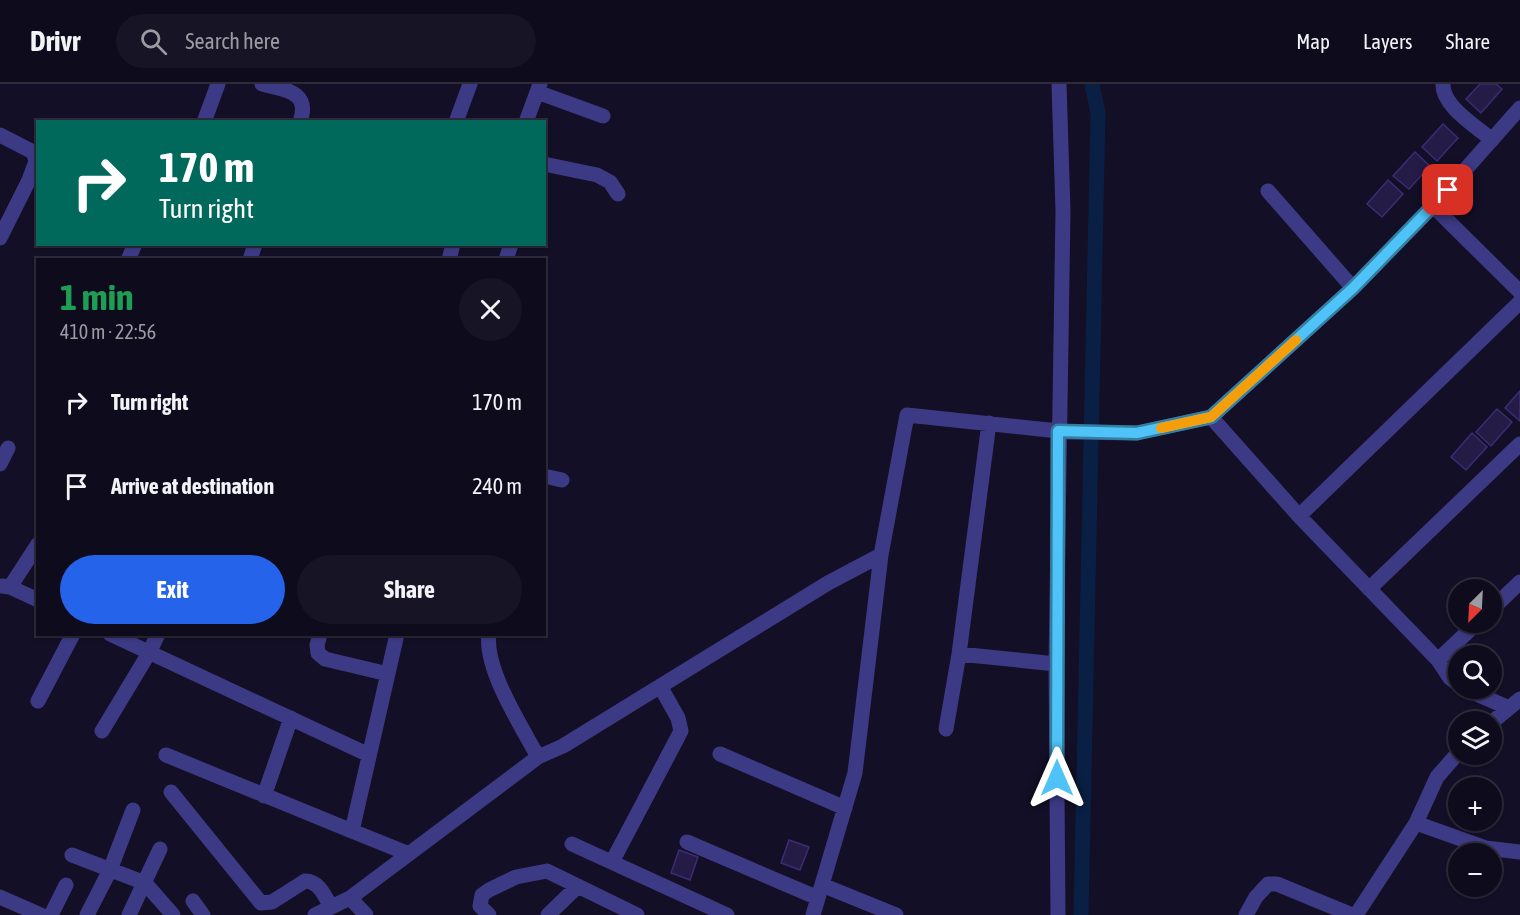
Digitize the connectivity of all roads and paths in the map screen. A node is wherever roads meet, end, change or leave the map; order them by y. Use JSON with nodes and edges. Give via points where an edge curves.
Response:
{"nodes":[{"id":1,"x":218,"y":84,"type":"edge"},
{"id":2,"x":262,"y":84,"type":"edge"},
{"id":3,"x":470,"y":84,"type":"edge"},
{"id":4,"x":1059,"y":84,"type":"edge"},
{"id":5,"x":1443,"y":84,"type":"edge"},
{"id":6,"x":539,"y":88,"type":"edge"},
{"id":7,"x":1520,"y":108,"type":"edge"},
{"id":8,"x":603,"y":116,"type":"dead end"},
{"id":9,"x":205,"y":120,"type":"edge"},
{"id":10,"x":300,"y":120,"type":"edge"},
{"id":11,"x":457,"y":120,"type":"edge"},
{"id":12,"x":527,"y":120,"type":"edge"},
{"id":13,"x":0,"y":135,"type":"edge"},
{"id":14,"x":1492,"y":140,"type":"junction"},
{"id":15,"x":546,"y":164,"type":"edge"},
{"id":16,"x":1268,"y":191,"type":"dead end"},
{"id":17,"x":618,"y":194,"type":"dead end"},
{"id":18,"x":1433,"y":206,"type":"junction"},
{"id":19,"x":0,"y":238,"type":"edge"},
{"id":20,"x":1353,"y":288,"type":"junction"},
{"id":21,"x":1520,"y":291,"type":"edge"},
{"id":22,"x":1520,"y":302,"type":"edge"},
{"id":23,"x":1211,"y":417,"type":"junction"},
{"id":24,"x":989,"y":423,"type":"junction"},
{"id":25,"x":1063,"y":431,"type":"junction"},
{"id":26,"x":1520,"y":444,"type":"edge"},
{"id":27,"x":8,"y":448,"type":"dead end"},
{"id":28,"x":0,"y":464,"type":"edge"},
{"id":29,"x":546,"y":476,"type":"edge"},
{"id":30,"x":562,"y":480,"type":"dead end"},
{"id":31,"x":1299,"y":516,"type":"junction"},
{"id":32,"x":36,"y":547,"type":"edge"},
{"id":33,"x":881,"y":555,"type":"junction"},
{"id":34,"x":1520,"y":582,"type":"edge"},
{"id":35,"x":5,"y":586,"type":"edge"},
{"id":36,"x":1369,"y":589,"type":"junction"},
{"id":37,"x":36,"y":599,"type":"edge"},
{"id":38,"x":1502,"y":599,"type":"edge"},
{"id":39,"x":1466,"y":633,"type":"edge"},
{"id":40,"x":72,"y":636,"type":"edge"},
{"id":41,"x":114,"y":636,"type":"edge"},
{"id":42,"x":157,"y":636,"type":"edge"},
{"id":43,"x":319,"y":636,"type":"edge"},
{"id":44,"x":397,"y":636,"type":"edge"},
{"id":45,"x":489,"y":636,"type":"edge"},
{"id":46,"x":150,"y":653,"type":"junction"},
{"id":47,"x":959,"y":654,"type":"junction"},
{"id":48,"x":1438,"y":660,"type":"junction"},
{"id":49,"x":1056,"y":664,"type":"junction"},
{"id":50,"x":1448,"y":672,"type":"edge"},
{"id":51,"x":388,"y":674,"type":"junction"},
{"id":52,"x":660,"y":686,"type":"junction"},
{"id":53,"x":38,"y":701,"type":"dead end"},
{"id":54,"x":1514,"y":703,"type":"edge"},
{"id":55,"x":1502,"y":713,"type":"edge"},
{"id":56,"x":291,"y":718,"type":"junction"},
{"id":57,"x":946,"y":729,"type":"dead end"},
{"id":58,"x":102,"y":731,"type":"dead end"},
{"id":59,"x":720,"y":754,"type":"dead end"},
{"id":60,"x":166,"y":755,"type":"dead end"},
{"id":61,"x":369,"y":755,"type":"junction"},
{"id":62,"x":538,"y":758,"type":"junction"},
{"id":63,"x":1448,"y":764,"type":"edge"},
{"id":64,"x":171,"y":792,"type":"dead end"},
{"id":65,"x":264,"y":796,"type":"junction"},
{"id":66,"x":845,"y":808,"type":"junction"},
{"id":67,"x":133,"y":810,"type":"dead end"},
{"id":68,"x":1416,"y":823,"type":"junction"},
{"id":69,"x":352,"y":831,"type":"junction"},
{"id":70,"x":687,"y":842,"type":"dead end"},
{"id":71,"x":572,"y":844,"type":"dead end"},
{"id":72,"x":160,"y":849,"type":"dead end"},
{"id":73,"x":1520,"y":852,"type":"edge"},
{"id":74,"x":72,"y":855,"type":"dead end"},
{"id":75,"x":409,"y":855,"type":"junction"},
{"id":76,"x":612,"y":862,"type":"junction"},
{"id":77,"x":111,"y":870,"type":"junction"},
{"id":78,"x":145,"y":883,"type":"junction"},
{"id":79,"x":66,"y":885,"type":"dead end"},
{"id":80,"x":578,"y":885,"type":"junction"},
{"id":81,"x":820,"y":891,"type":"junction"},
{"id":82,"x":0,"y":897,"type":"edge"},
{"id":83,"x":350,"y":898,"type":"junction"},
{"id":84,"x":193,"y":901,"type":"dead end"},
{"id":85,"x":331,"y":907,"type":"junction"},
{"id":86,"x":41,"y":915,"type":"edge"},
{"id":87,"x":51,"y":915,"type":"edge"},
{"id":88,"x":87,"y":915,"type":"edge"},
{"id":89,"x":129,"y":915,"type":"edge"},
{"id":90,"x":173,"y":915,"type":"edge"},
{"id":91,"x":203,"y":915,"type":"edge"},
{"id":92,"x":315,"y":915,"type":"edge"},
{"id":93,"x":366,"y":915,"type":"edge"},
{"id":94,"x":489,"y":915,"type":"edge"},
{"id":95,"x":548,"y":915,"type":"edge"},
{"id":96,"x":637,"y":915,"type":"edge"},
{"id":97,"x":727,"y":915,"type":"edge"},
{"id":98,"x":813,"y":915,"type":"edge"},
{"id":99,"x":896,"y":915,"type":"edge"},
{"id":100,"x":1058,"y":915,"type":"edge"},
{"id":101,"x":1246,"y":915,"type":"edge"},
{"id":102,"x":1352,"y":915,"type":"edge"},
{"id":103,"x":1356,"y":915,"type":"edge"}],
"edges":[{"from":1,"to":9,"type":"street"},
{"from":2,"to":10,"type":"street","via":[[296,95],[302,102]]},
{"from":3,"to":11,"type":"street"},
{"from":4,"to":25,"type":"street"},
{"from":5,"to":14,"type":"street","via":[[1442,92],[1449,104]]},
{"from":6,"to":8,"type":"street"},
{"from":6,"to":12,"type":"street"},
{"from":7,"to":14,"type":"street"},
{"from":13,"to":19,"type":"street","via":[[33,152],[36,161]]},
{"from":14,"to":18,"type":"street"},
{"from":15,"to":17,"type":"street","via":[[597,175],[610,182]]},
{"from":16,"to":20,"type":"street"},
{"from":18,"to":20,"type":"street"},
{"from":18,"to":21,"type":"street"},
{"from":20,"to":23,"type":"street"},
{"from":22,"to":31,"type":"street"},
{"from":23,"to":25,"type":"street","via":[[1137,433]]},
{"from":23,"to":31,"type":"street"},
{"from":24,"to":25,"type":"street"},
{"from":24,"to":33,"type":"street","via":[[907,415]]},
{"from":24,"to":47,"type":"street"},
{"from":25,"to":49,"type":"street"},
{"from":26,"to":36,"type":"street"},
{"from":27,"to":28,"type":"street"},
{"from":29,"to":30,"type":"street"},
{"from":31,"to":36,"type":"street"},
{"from":32,"to":35,"type":"street"},
{"from":33,"to":52,"type":"street"},
{"from":33,"to":66,"type":"street","via":[[855,773]]},
{"from":34,"to":38,"type":"street"},
{"from":35,"to":37,"type":"street"},
{"from":36,"to":48,"type":"street"},
{"from":39,"to":48,"type":"street"},
{"from":40,"to":53,"type":"street"},
{"from":41,"to":46,"type":"street"},
{"from":42,"to":46,"type":"street"},
{"from":43,"to":51,"type":"street","via":[[318,652],[325,659]]},
{"from":44,"to":51,"type":"street"},
{"from":45,"to":62,"type":"street","via":[[497,679]]},
{"from":46,"to":56,"type":"street"},
{"from":46,"to":58,"type":"street"},
{"from":47,"to":49,"type":"street"},
{"from":47,"to":57,"type":"street"},
{"from":48,"to":50,"type":"street"},
{"from":49,"to":100,"type":"street"},
{"from":51,"to":61,"type":"street"},
{"from":52,"to":62,"type":"street"},
{"from":52,"to":76,"type":"street","via":[[681,731]]},
{"from":54,"to":55,"type":"street"},
{"from":56,"to":61,"type":"street"},
{"from":56,"to":65,"type":"street"},
{"from":59,"to":66,"type":"street"},
{"from":60,"to":65,"type":"street"},
{"from":61,"to":69,"type":"street"},
{"from":62,"to":75,"type":"street"},
{"from":63,"to":68,"type":"street","via":[[1437,777]]},
{"from":64,"to":85,"type":"street","via":[[261,903],[272,902],[311,881]]},
{"from":65,"to":69,"type":"street"},
{"from":66,"to":81,"type":"street"},
{"from":67,"to":77,"type":"street"},
{"from":68,"to":73,"type":"street","via":[[1486,848]]},
{"from":68,"to":103,"type":"street"},
{"from":69,"to":75,"type":"street"},
{"from":70,"to":81,"type":"street"},
{"from":71,"to":76,"type":"street"},
{"from":72,"to":78,"type":"street"},
{"from":74,"to":77,"type":"street"},
{"from":75,"to":83,"type":"street"},
{"from":76,"to":97,"type":"street"},
{"from":77,"to":78,"type":"street"},
{"from":77,"to":88,"type":"street"},
{"from":78,"to":89,"type":"street"},
{"from":78,"to":90,"type":"street"},
{"from":79,"to":87,"type":"street"},
{"from":80,"to":94,"type":"street","via":[[547,871],[516,877],[482,895],[480,906]]},
{"from":80,"to":95,"type":"street"},
{"from":80,"to":96,"type":"street"},
{"from":81,"to":98,"type":"street"},
{"from":81,"to":99,"type":"street"},
{"from":82,"to":86,"type":"street"},
{"from":83,"to":85,"type":"street"},
{"from":83,"to":93,"type":"street"},
{"from":84,"to":91,"type":"street"},
{"from":85,"to":92,"type":"street"},
{"from":101,"to":102,"type":"street","via":[[1256,897],[1268,885],[1277,884]]}]}
